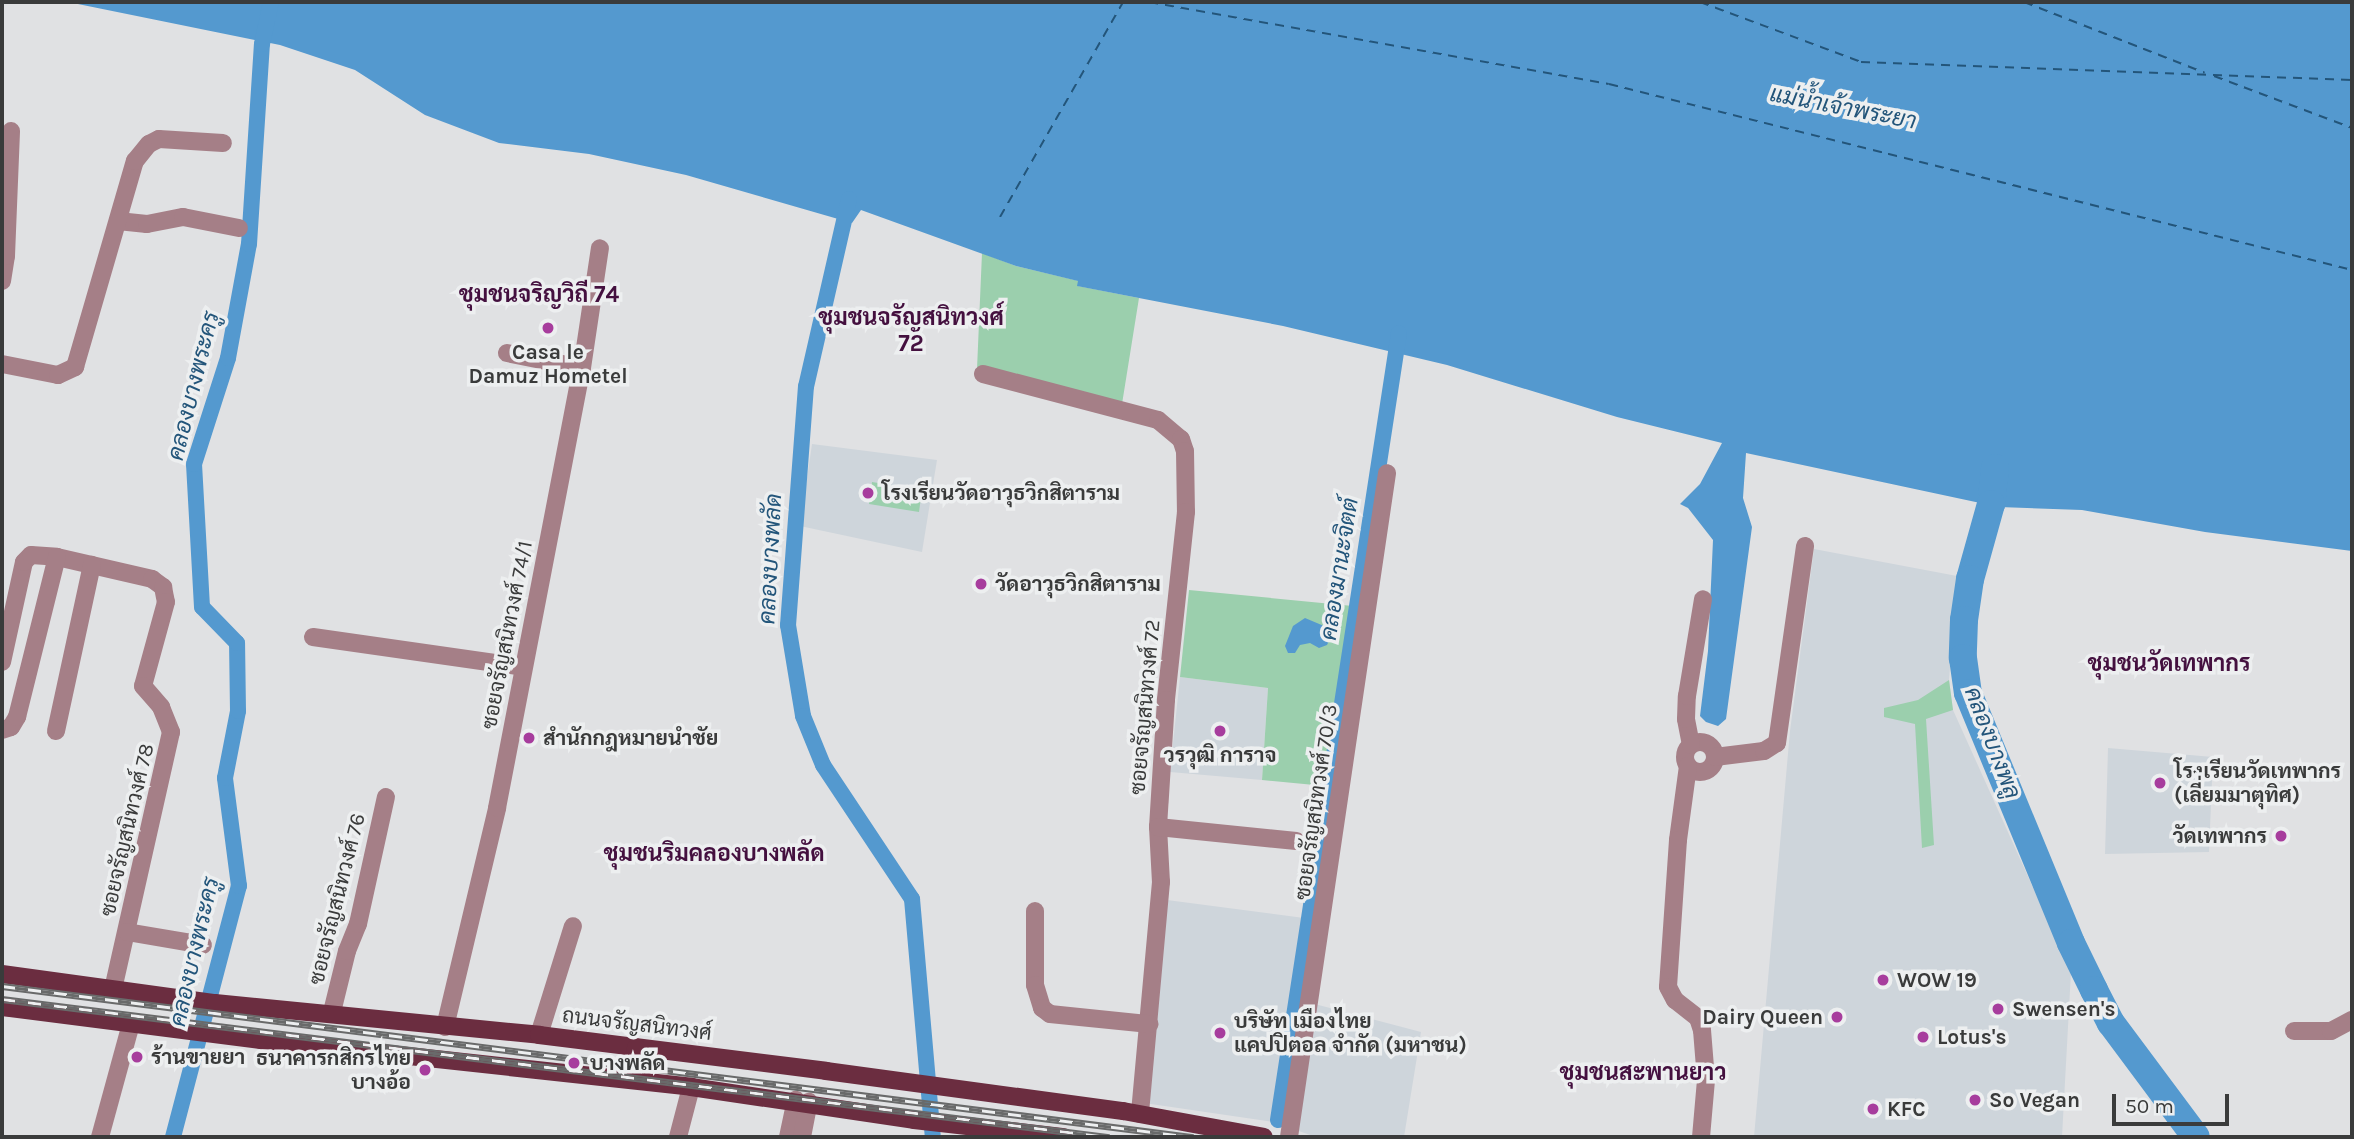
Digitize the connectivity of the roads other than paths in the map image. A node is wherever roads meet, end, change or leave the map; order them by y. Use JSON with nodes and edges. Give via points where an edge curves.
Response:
{"nodes":[{"id":1,"x":11,"y":131,"type":"dead end"},
{"id":2,"x":223,"y":143,"type":"dead end"},
{"id":3,"x":118,"y":221,"type":"junction"},
{"id":4,"x":240,"y":228,"type":"dead end"},
{"id":5,"x":600,"y":248,"type":"dead end"},
{"id":6,"x":2,"y":281,"type":"edge"},
{"id":7,"x":507,"y":353,"type":"dead end"},
{"id":8,"x":2,"y":364,"type":"edge"},
{"id":9,"x":582,"y":368,"type":"junction"},
{"id":10,"x":983,"y":374,"type":"dead end"},
{"id":11,"x":1387,"y":473,"type":"dead end"},
{"id":12,"x":1805,"y":546,"type":"dead end"},
{"id":13,"x":57,"y":557,"type":"junction"},
{"id":14,"x":92,"y":565,"type":"junction"},
{"id":15,"x":1703,"y":599,"type":"dead end"},
{"id":16,"x":313,"y":637,"type":"dead end"},
{"id":17,"x":2,"y":662,"type":"edge"},
{"id":18,"x":523,"y":667,"type":"junction"},
{"id":19,"x":2,"y":730,"type":"edge"},
{"id":20,"x":56,"y":731,"type":"dead end"},
{"id":21,"x":1691,"y":745,"type":"junction"},
{"id":22,"x":1715,"y":757,"type":"junction"},
{"id":23,"x":1688,"y":766,"type":"junction"},
{"id":24,"x":386,"y":797,"type":"dead end"},
{"id":25,"x":1158,"y":827,"type":"junction"},
{"id":26,"x":1296,"y":841,"type":"dead end"},
{"id":27,"x":1035,"y":911,"type":"dead end"},
{"id":28,"x":573,"y":926,"type":"dead end"},
{"id":29,"x":127,"y":932,"type":"junction"},
{"id":30,"x":203,"y":945,"type":"dead end"},
{"id":31,"x":2,"y":974,"type":"edge"},
{"id":32,"x":113,"y":990,"type":"junction"},
{"id":33,"x":2,"y":1007,"type":"edge"},
{"id":34,"x":332,"y":1012,"type":"junction"},
{"id":35,"x":2352,"y":1020,"type":"edge"},
{"id":36,"x":1143,"y":1023,"type":"junction"},
{"id":37,"x":131,"y":1024,"type":"junction"},
{"id":38,"x":445,"y":1027,"type":"junction"},
{"id":39,"x":2294,"y":1031,"type":"dead end"},
{"id":40,"x":539,"y":1035,"type":"junction"},
{"id":41,"x":636,"y":1047,"type":"junction"},
{"id":42,"x":632,"y":1080,"type":"junction"},
{"id":43,"x":691,"y":1087,"type":"junction"},
{"id":44,"x":803,"y":1101,"type":"junction"},
{"id":45,"x":1135,"y":1113,"type":"junction"},
{"id":46,"x":976,"y":1132,"type":"edge"},
{"id":47,"x":100,"y":1137,"type":"edge"},
{"id":48,"x":678,"y":1137,"type":"edge"},
{"id":49,"x":788,"y":1137,"type":"edge"},
{"id":50,"x":802,"y":1137,"type":"edge"},
{"id":51,"x":1064,"y":1137,"type":"edge"},
{"id":52,"x":1264,"y":1137,"type":"edge"},
{"id":53,"x":1289,"y":1137,"type":"edge"},
{"id":54,"x":1702,"y":1137,"type":"edge"}],
"edges":[{"from":1,"to":6,"type":"street"},
{"from":2,"to":3,"type":"street","via":[[167,139],[149,144],[135,160]]},
{"from":3,"to":4,"type":"street","via":[[183,218]]},
{"from":3,"to":8,"type":"street","via":[[75,367],[58,375]]},
{"from":5,"to":9,"type":"street","name":"ซอยจรัญสนิทวงศ์ 74/1"},
{"from":7,"to":9,"type":"street"},
{"from":9,"to":18,"type":"street","name":"ซอยจรัญสนิทวงศ์ 74/1"},
{"from":10,"to":25,"type":"street","name":"ซอยจรัญสนิทวงศ์ 72","via":[[1138,413],[1158,420],[1181,439],[1186,512]]},
{"from":11,"to":53,"type":"street","name":"ซอยจรัญสนิทวงศ์ 70/3"},
{"from":12,"to":22,"type":"street","via":[[1777,743],[1765,751]]},
{"from":13,"to":14,"type":"street","name":"ซอยจรัญสนิทวงศ์ 78"},
{"from":13,"to":17,"type":"street","name":"ซอยจรัญสนิทวงศ์ 78","via":[[35,553],[24,562]]},
{"from":13,"to":19,"type":"street","via":[[17,718]]},
{"from":14,"to":20,"type":"street"},
{"from":14,"to":29,"type":"street","name":"ซอยจรัญสนิทวงศ์ 78","via":[[152,579],[165,595],[143,687],[161,707],[172,732]]},
{"from":15,"to":21,"type":"street","via":[[1687,696]]},
{"from":16,"to":18,"type":"street"},
{"from":18,"to":38,"type":"street","name":"ซอยจรัญสนิทวงศ์ 74/1","via":[[488,850]]},
{"from":21,"to":22,"type":"street","via":[[1709,745]]},
{"from":21,"to":23,"type":"street","via":[[1685,757]]},
{"from":22,"to":23,"type":"street","via":[[1705,771]]},
{"from":23,"to":54,"type":"street","via":[[1668,987],[1675,1000],[1698,1018],[1702,1030],[1706,1080]]},
{"from":24,"to":34,"type":"street","name":"ซอยจรัญสนิทวงศ์ 76","via":[[359,924],[347,951]]},
{"from":25,"to":26,"type":"street"},
{"from":25,"to":36,"type":"street","name":"ซอยจรัญสนิทวงศ์ 72","via":[[1161,883]]},
{"from":27,"to":36,"type":"street","via":[[1035,985],[1042,1008],[1049,1014]]},
{"from":28,"to":40,"type":"street"},
{"from":29,"to":30,"type":"street"},
{"from":29,"to":32,"type":"street","name":"ซอยจรัญสนิทวงศ์ 78"},
{"from":31,"to":32,"type":"main road","name":"ถนนจรัญสนิทวงศ์"},
{"from":32,"to":34,"type":"main road","name":"ถนนจรัญสนิทวงศ์"},
{"from":33,"to":37,"type":"main road"},
{"from":34,"to":38,"type":"main road","name":"ถนนจรัญสนิทวงศ์"},
{"from":35,"to":39,"type":"street","via":[[2331,1031]]},
{"from":36,"to":45,"type":"street","name":"ซอยจรัญสนิทวงศ์ 72"},
{"from":37,"to":42,"type":"main road"},
{"from":37,"to":47,"type":"street"},
{"from":38,"to":40,"type":"main road","name":"ถนนจรัญสนิทวงศ์"},
{"from":40,"to":41,"type":"main road","name":"ถนนจรัญสนิทวงศ์"},
{"from":41,"to":42,"type":"main road"},
{"from":41,"to":45,"type":"main road","name":"ถนนจรัญสนิทวงศ์"},
{"from":42,"to":43,"type":"main road"},
{"from":43,"to":44,"type":"main road"},
{"from":43,"to":48,"type":"street"},
{"from":44,"to":46,"type":"main road"},
{"from":44,"to":49,"type":"street"},
{"from":44,"to":50,"type":"street"},
{"from":45,"to":52,"type":"main road","name":"ถนนจรัญสนิทวงศ์"},
{"from":46,"to":51,"type":"main road"}]}
